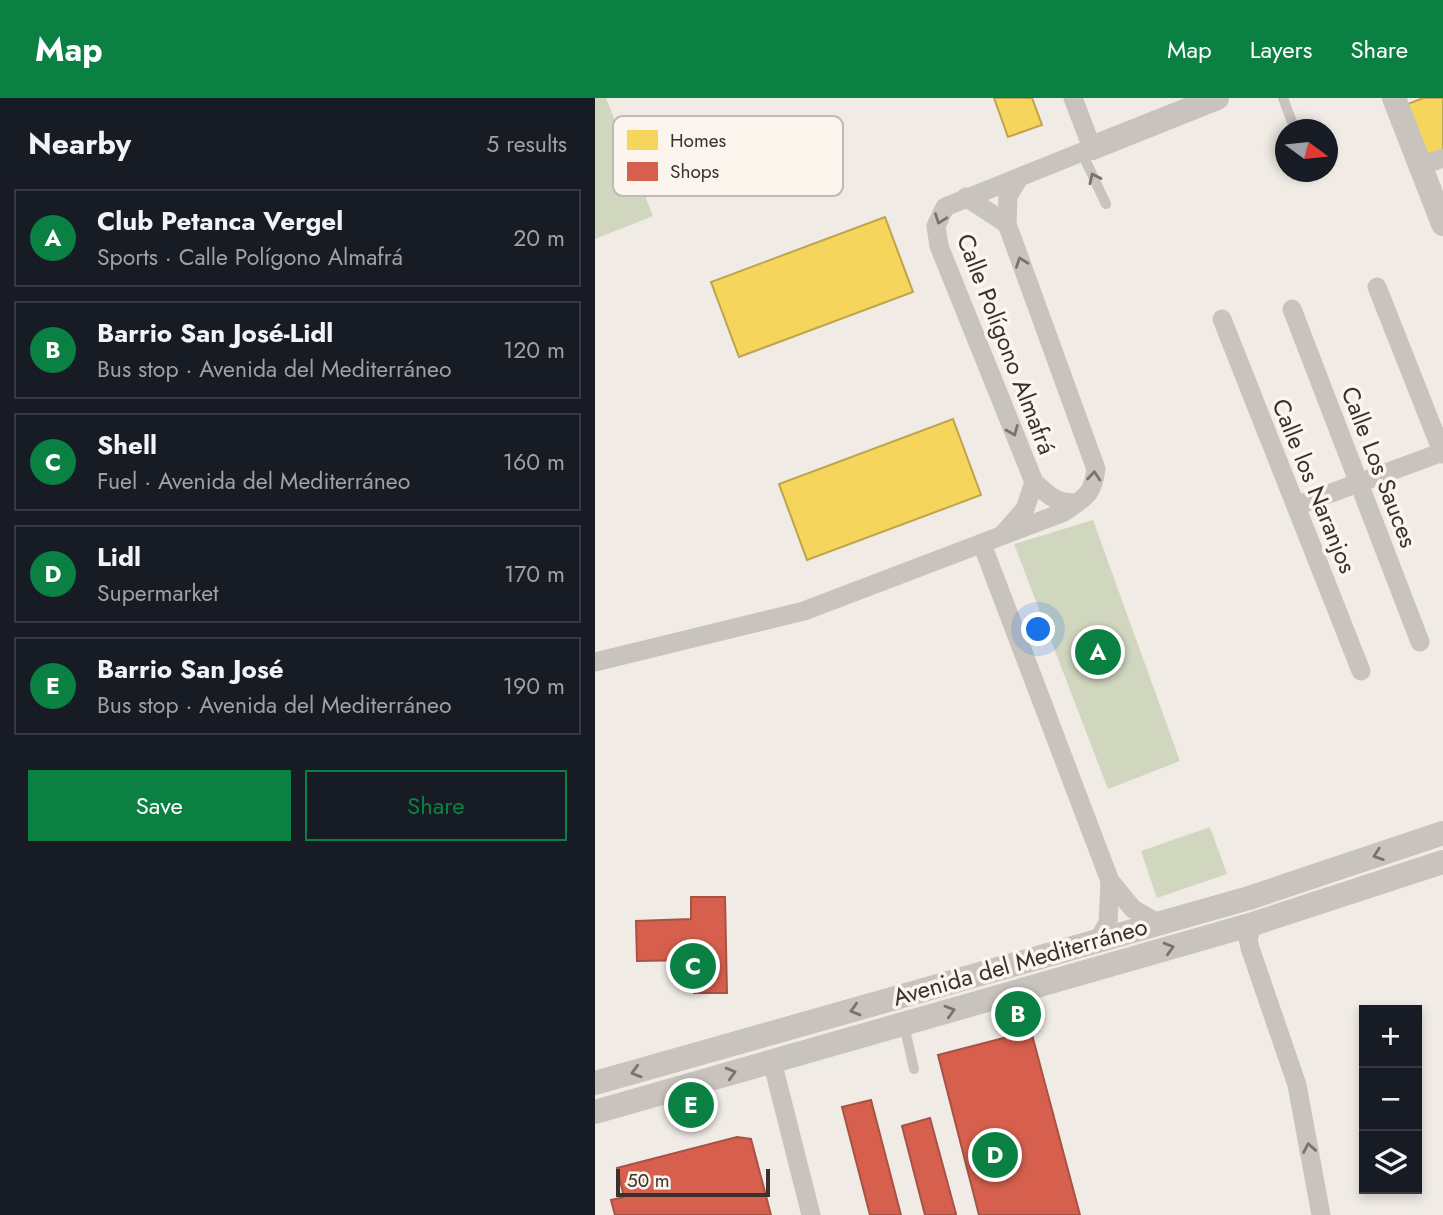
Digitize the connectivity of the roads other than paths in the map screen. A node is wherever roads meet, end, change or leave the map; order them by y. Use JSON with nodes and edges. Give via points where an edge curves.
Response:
{"nodes":[{"id":1,"x":1073,"y":98,"type":"edge"},
{"id":2,"x":1217,"y":98,"type":"edge"},
{"id":3,"x":1283,"y":98,"type":"edge"},
{"id":4,"x":1399,"y":100,"type":"edge"},
{"id":5,"x":1291,"y":119,"type":"edge"},
{"id":6,"x":1087,"y":150,"type":"junction"},
{"id":7,"x":1432,"y":162,"type":"edge"},
{"id":8,"x":1019,"y":177,"type":"junction"},
{"id":9,"x":966,"y":197,"type":"junction"},
{"id":10,"x":1106,"y":204,"type":"dead end"},
{"id":11,"x":1007,"y":224,"type":"junction"},
{"id":12,"x":1443,"y":224,"type":"edge"},
{"id":13,"x":1377,"y":287,"type":"dead end"},
{"id":14,"x":1292,"y":309,"type":"dead end"},
{"id":15,"x":1222,"y":319,"type":"dead end"},
{"id":16,"x":1443,"y":453,"type":"edge"},
{"id":17,"x":1034,"y":482,"type":"junction"},
{"id":18,"x":1359,"y":482,"type":"junction"},
{"id":19,"x":1077,"y":503,"type":"junction"},
{"id":20,"x":1296,"y":506,"type":"junction"},
{"id":21,"x":1001,"y":536,"type":"junction"},
{"id":22,"x":982,"y":544,"type":"junction"},
{"id":23,"x":1420,"y":642,"type":"dead end"},
{"id":24,"x":595,"y":662,"type":"edge"},
{"id":25,"x":1361,"y":671,"type":"dead end"},
{"id":26,"x":1443,"y":833,"type":"edge"},
{"id":27,"x":1443,"y":862,"type":"edge"},
{"id":28,"x":1111,"y":881,"type":"junction"},
{"id":29,"x":1158,"y":923,"type":"junction"},
{"id":30,"x":1253,"y":924,"type":"junction"},
{"id":31,"x":1098,"y":940,"type":"junction"},
{"id":32,"x":904,"y":1024,"type":"junction"},
{"id":33,"x":772,"y":1061,"type":"junction"},
{"id":34,"x":914,"y":1069,"type":"dead end"},
{"id":35,"x":595,"y":1083,"type":"edge"},
{"id":36,"x":595,"y":1112,"type":"edge"},
{"id":37,"x":811,"y":1215,"type":"edge"},
{"id":38,"x":1321,"y":1215,"type":"edge"}],
"edges":[{"from":1,"to":6,"type":"street"},
{"from":2,"to":6,"type":"street"},
{"from":3,"to":5,"type":"lane"},
{"from":4,"to":7,"type":"street"},
{"from":6,"to":8,"type":"street","name":"Calle Polígono Almafrá"},
{"from":10,"to":6,"type":"lane","one_way":true},
{"from":7,"to":12,"type":"street"},
{"from":8,"to":9,"type":"street","name":"Calle Polígono Almafrá"},
{"from":8,"to":11,"type":"street","name":"Calle Polígono Almafrá","via":[[1009,196]]},
{"from":9,"to":11,"type":"street","name":"Calle Polígono Almafrá"},
{"from":9,"to":17,"type":"street","name":"Calle Polígono Almafrá","one_way":true,"via":[[945,207],[936,226],[939,246]]},
{"from":19,"to":11,"type":"street","name":"Calle Polígono Almafrá","one_way":true,"via":[[1094,485],[1096,469]]},
{"from":13,"to":16,"type":"street"},
{"from":14,"to":18,"type":"street","name":"Calle Los Sauces"},
{"from":15,"to":20,"type":"street","name":"Calle los Naranjos"},
{"from":16,"to":18,"type":"street"},
{"from":17,"to":19,"type":"street","name":"Calle Polígono Almafrá","via":[[1053,499]]},
{"from":17,"to":21,"type":"street","name":"Calle Polígono Almafrá","via":[[1025,509]]},
{"from":18,"to":20,"type":"street"},
{"from":18,"to":23,"type":"street","name":"Calle Los Sauces"},
{"from":19,"to":21,"type":"street","name":"Calle Polígono Almafrá"},
{"from":20,"to":25,"type":"street","name":"Calle los Naranjos"},
{"from":21,"to":22,"type":"street","name":"Calle Polígono Almafrá"},
{"from":22,"to":24,"type":"street","name":"Calle Polígono Almafrá","via":[[804,611]]},
{"from":22,"to":28,"type":"street"},
{"from":26,"to":29,"type":"street","name":"Avenida del Mediterráneo","one_way":true,"via":[[1249,898]]},
{"from":27,"to":30,"type":"street","name":"Avenida del Mediterráneo"},
{"from":28,"to":29,"type":"street","via":[[1133,909]]},
{"from":28,"to":31,"type":"street","via":[[1108,923]]},
{"from":29,"to":31,"type":"street","name":"Avenida del Mediterráneo"},
{"from":32,"to":30,"type":"street","name":"Avenida del Mediterráneo","one_way":true},
{"from":38,"to":30,"type":"street","one_way":true,"via":[[1297,1085],[1249,948]]},
{"from":31,"to":35,"type":"street","name":"Avenida del Mediterráneo","one_way":true},
{"from":32,"to":33,"type":"street","name":"Avenida del Mediterráneo"},
{"from":32,"to":34,"type":"lane"},
{"from":36,"to":33,"type":"street","name":"Avenida del Mediterráneo","one_way":true},
{"from":33,"to":37,"type":"street"}]}
